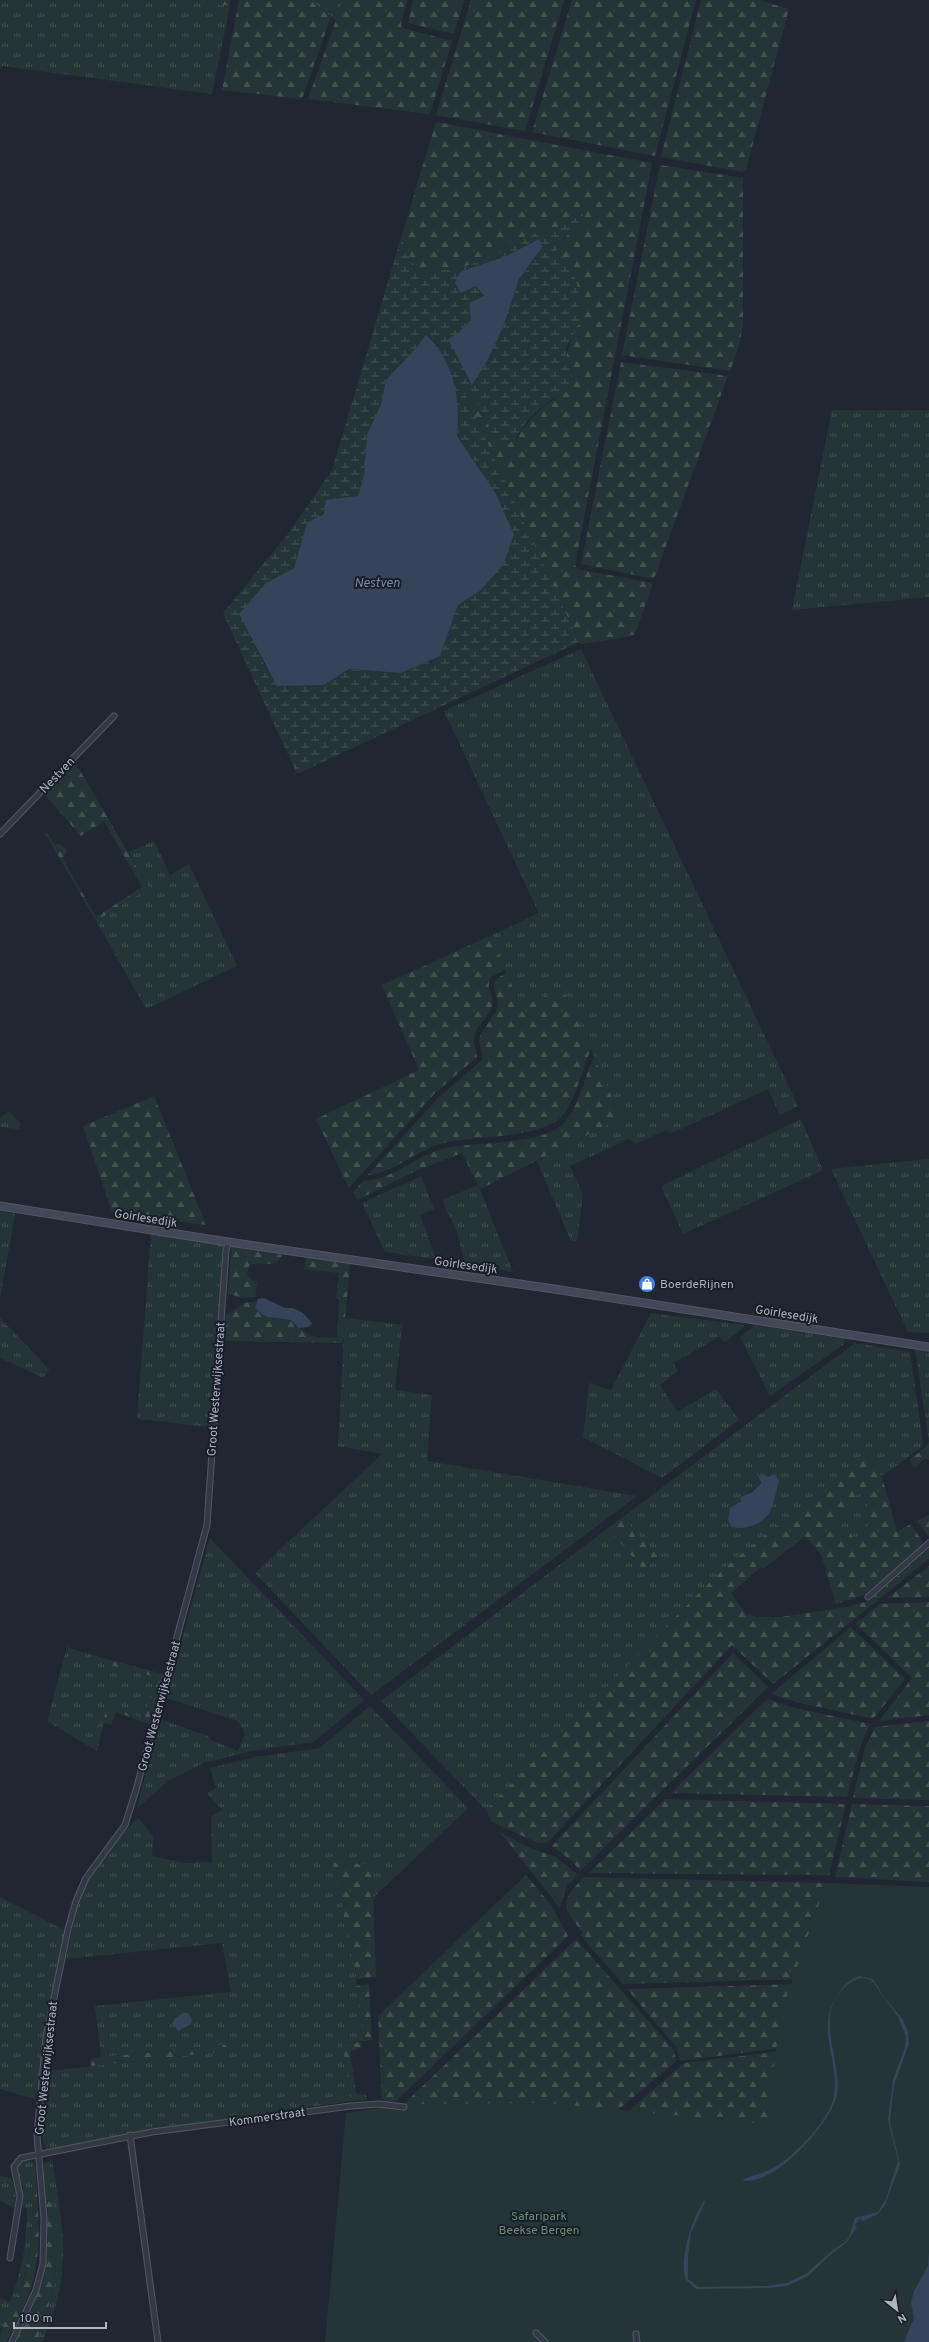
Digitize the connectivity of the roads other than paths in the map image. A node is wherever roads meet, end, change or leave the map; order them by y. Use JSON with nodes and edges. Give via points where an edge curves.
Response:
{"nodes":[{"id":1,"x":114,"y":716,"type":"dead end"},
{"id":2,"x":0,"y":834,"type":"edge"},
{"id":3,"x":0,"y":1206,"type":"edge"},
{"id":4,"x":229,"y":1242,"type":"junction"},
{"id":5,"x":929,"y":1347,"type":"edge"},
{"id":6,"x":929,"y":1543,"type":"edge"},
{"id":7,"x":868,"y":1597,"type":"dead end"},
{"id":8,"x":404,"y":2107,"type":"dead end"},
{"id":9,"x":130,"y":2135,"type":"junction"},
{"id":10,"x":38,"y":2155,"type":"junction"},
{"id":11,"x":10,"y":2258,"type":"dead end"},
{"id":12,"x":536,"y":2333,"type":"dead end"},
{"id":13,"x":636,"y":2334,"type":"dead end"},
{"id":14,"x":12,"y":2342,"type":"edge"},
{"id":15,"x":158,"y":2342,"type":"edge"},
{"id":16,"x":545,"y":2342,"type":"edge"},
{"id":17,"x":636,"y":2342,"type":"edge"}],
"edges":[{"from":1,"to":2,"type":"street","name":"Nestven"},
{"from":3,"to":4,"type":"street","name":"Goirlesedijk"},
{"from":4,"to":5,"type":"street","name":"Goirlesedijk"},
{"from":4,"to":10,"type":"street","name":"Groot Westerwijksestraat","via":[[226,1250],[217,1364],[207,1525],[125,1825],[86,1878],[68,1929],[46,2037],[37,2135]]},
{"from":6,"to":7,"type":"street"},
{"from":8,"to":9,"type":"street","name":"Kommerstraat","via":[[379,2104],[325,2109]]},
{"from":9,"to":10,"type":"street","name":"Kommerstraat"},
{"from":9,"to":15,"type":"street"},
{"from":10,"to":11,"type":"street","via":[[22,2158],[14,2167],[20,2196]]},
{"from":10,"to":14,"type":"street","name":"Groot Westerwijksestraat","via":[[44,2219],[42,2264],[36,2290]]},
{"from":12,"to":16,"type":"street"},
{"from":13,"to":17,"type":"street"}]}
